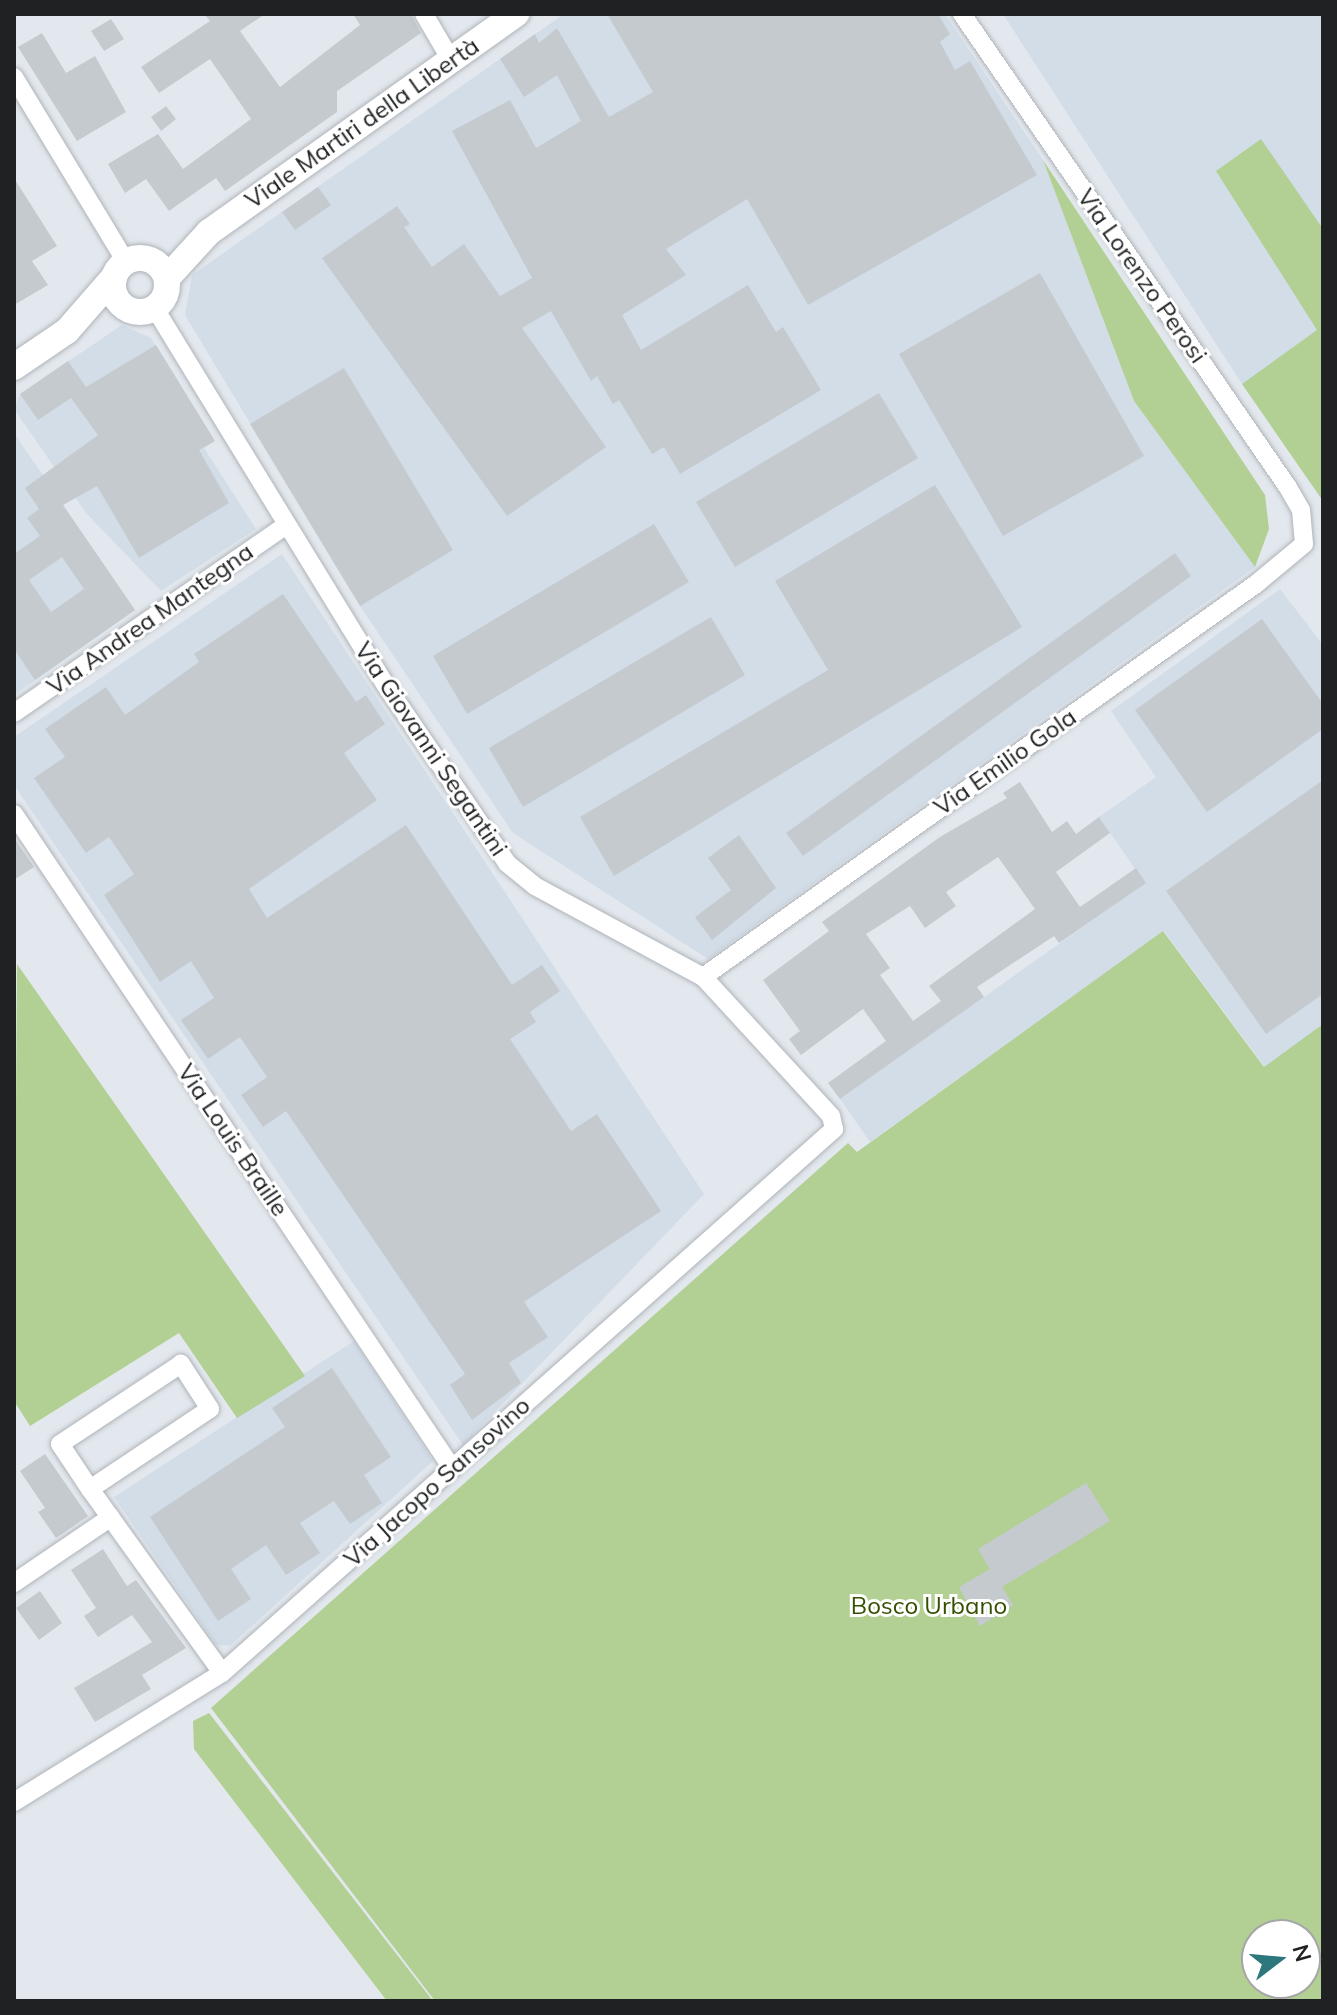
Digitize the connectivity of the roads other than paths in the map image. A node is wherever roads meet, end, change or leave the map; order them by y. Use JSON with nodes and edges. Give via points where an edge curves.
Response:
{"nodes":[{"id":1,"x":424,"y":14,"type":"edge"},
{"id":2,"x":516,"y":14,"type":"edge"},
{"id":3,"x":962,"y":14,"type":"edge"},
{"id":4,"x":451,"y":60,"type":"junction"},
{"id":5,"x":14,"y":77,"type":"edge"},
{"id":6,"x":209,"y":232,"type":"junction"},
{"id":7,"x":129,"y":266,"type":"junction"},
{"id":8,"x":167,"y":278,"type":"junction"},
{"id":9,"x":127,"y":309,"type":"junction"},
{"id":10,"x":155,"y":309,"type":"junction"},
{"id":11,"x":67,"y":331,"type":"junction"},
{"id":12,"x":14,"y":367,"type":"edge"},
{"id":13,"x":287,"y":525,"type":"junction"},
{"id":14,"x":1304,"y":544,"type":"joint"},
{"id":15,"x":14,"y":713,"type":"edge"},
{"id":16,"x":14,"y":814,"type":"edge"},
{"id":17,"x":703,"y":977,"type":"junction"},
{"id":18,"x":834,"y":1129,"type":"joint"},
{"id":19,"x":452,"y":1468,"type":"junction"},
{"id":20,"x":90,"y":1489,"type":"junction"},
{"id":21,"x":111,"y":1517,"type":"junction"},
{"id":22,"x":14,"y":1583,"type":"edge"},
{"id":23,"x":222,"y":1673,"type":"junction"},
{"id":24,"x":14,"y":1802,"type":"edge"}],
"edges":[{"from":1,"to":4,"type":"street"},
{"from":2,"to":4,"type":"street","name":"Viale Martiri della Libertà"},
{"from":3,"to":14,"type":"street","name":"Via Lorenzo Perosi","via":[[1287,486],[1301,510]]},
{"from":4,"to":6,"type":"street","name":"Viale Martiri della Libertà"},
{"from":5,"to":7,"type":"street"},
{"from":6,"to":7,"type":"street","name":"Viale Martiri della Libertà"},
{"from":6,"to":8,"type":"street","name":"Viale Martiri della Libertà"},
{"from":7,"to":8,"type":"street"},
{"from":7,"to":9,"type":"street","via":[[115,296]]},
{"from":7,"to":11,"type":"street","name":"Viale Martiri della Libertà"},
{"from":8,"to":10,"type":"street","name":"Viale Martiri della Libertà","via":[[167,294]]},
{"from":9,"to":10,"type":"street","name":"Viale Martiri della Libertà"},
{"from":9,"to":11,"type":"street","name":"Viale Martiri della Libertà"},
{"from":10,"to":13,"type":"street","name":"Via Giovanni Segantini"},
{"from":11,"to":12,"type":"street","name":"Viale Martiri della Libertà"},
{"from":13,"to":15,"type":"street","name":"Via Andrea Mantegna"},
{"from":13,"to":17,"type":"street","name":"Via Giovanni Segantini","via":[[393,697],[507,863],[535,886]]},
{"from":14,"to":17,"type":"street","name":"Via Emilio Gola","via":[[1256,584]]},
{"from":16,"to":19,"type":"street","name":"Via Louis Braille"},
{"from":17,"to":18,"type":"street","name":"Via Giovanni Segantini","via":[[831,1116]]},
{"from":18,"to":19,"type":"street","name":"Via Jacopo Sansovino"},
{"from":19,"to":23,"type":"street","name":"Via Jacopo Sansovino"},
{"from":20,"to":20,"type":"street","via":[[60,1444],[181,1364],[210,1409]]},
{"from":20,"to":21,"type":"street"},
{"from":21,"to":22,"type":"street"},
{"from":21,"to":23,"type":"street"},
{"from":23,"to":24,"type":"street","name":"Via Jacopo Sansovino"}]}
